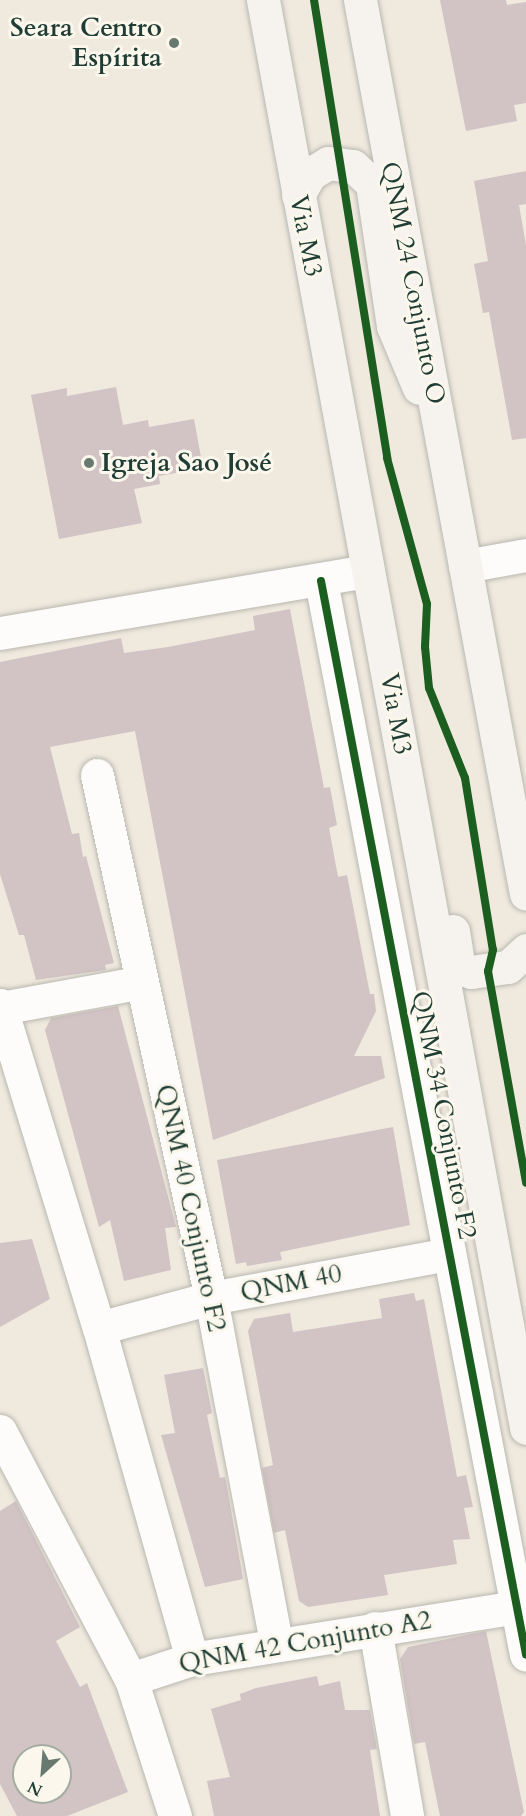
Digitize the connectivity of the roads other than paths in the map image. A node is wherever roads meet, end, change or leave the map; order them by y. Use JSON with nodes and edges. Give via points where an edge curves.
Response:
{"nodes":[{"id":1,"x":263,"y":0,"type":"edge"},
{"id":2,"x":360,"y":0,"type":"edge"},
{"id":3,"x":298,"y":195,"type":"junction"},
{"id":4,"x":444,"y":447,"type":"junction"},
{"id":5,"x":526,"y":555,"type":"edge"},
{"id":6,"x":465,"y":566,"type":"junction"},
{"id":7,"x":367,"y":571,"type":"junction"},
{"id":8,"x":321,"y":581,"type":"junction"},
{"id":9,"x":0,"y":633,"type":"edge"},
{"id":10,"x":387,"y":663,"type":"junction"},
{"id":11,"x":97,"y":775,"type":"dead end"},
{"id":12,"x":526,"y":894,"type":"edge"},
{"id":13,"x":526,"y":950,"type":"edge"},
{"id":14,"x":142,"y":982,"type":"junction"},
{"id":15,"x":1,"y":1006,"type":"edge"},
{"id":16,"x":448,"y":1254,"type":"junction"},
{"id":17,"x":211,"y":1298,"type":"junction"},
{"id":18,"x":99,"y":1328,"type":"junction"},
{"id":19,"x":526,"y":1428,"type":"edge"},
{"id":20,"x":0,"y":1431,"type":"edge"},
{"id":21,"x":517,"y":1607,"type":"junction"},
{"id":22,"x":375,"y":1628,"type":"junction"},
{"id":23,"x":276,"y":1643,"type":"junction"},
{"id":24,"x":526,"y":1655,"type":"edge"},
{"id":25,"x":192,"y":1659,"type":"junction"},
{"id":26,"x":131,"y":1679,"type":"junction"},
{"id":27,"x":175,"y":1816,"type":"edge"},
{"id":28,"x":407,"y":1816,"type":"edge"}],
"edges":[{"from":1,"to":3,"type":"main road","name":"Via M3"},
{"from":2,"to":4,"type":"main road","name":"QNM 24 Conjunto O"},
{"from":3,"to":4,"type":"main road","via":[[310,174],[328,163],[353,165],[372,184],[393,326]]},
{"from":3,"to":7,"type":"main road","name":"Via M3"},
{"from":4,"to":6,"type":"main road","name":"QNM 24 Conjunto O"},
{"from":5,"to":6,"type":"street"},
{"from":6,"to":12,"type":"main road","name":"QNM 24 Conjunto O"},
{"from":7,"to":8,"type":"street"},
{"from":7,"to":10,"type":"main road","name":"Via M3"},
{"from":8,"to":9,"type":"street"},
{"from":8,"to":16,"type":"street","name":"QNM 34 Conjunto F2"},
{"from":10,"to":13,"type":"main road","via":[[433,792],[459,967],[471,972],[508,967]]},
{"from":10,"to":19,"type":"main road","name":"Via M3"},
{"from":11,"to":14,"type":"street","name":"QNM 40 Conjunto F2"},
{"from":14,"to":15,"type":"street"},
{"from":14,"to":17,"type":"street","name":"QNM 40 Conjunto F2"},
{"from":15,"to":18,"type":"street"},
{"from":16,"to":17,"type":"street","name":"QNM 40"},
{"from":16,"to":21,"type":"street","name":"QNM 34 Conjunto F2"},
{"from":17,"to":18,"type":"street","name":"QNM 40"},
{"from":17,"to":23,"type":"street","name":"QNM 40 Conjunto F2"},
{"from":18,"to":25,"type":"street"},
{"from":20,"to":26,"type":"street"},
{"from":21,"to":22,"type":"street","name":"QNM 42 Conjunto A2"},
{"from":21,"to":24,"type":"street","name":"QNM 34 Conjunto F2"},
{"from":22,"to":23,"type":"street","name":"QNM 42 Conjunto A2"},
{"from":22,"to":28,"type":"street"},
{"from":23,"to":25,"type":"street","name":"QNM 42 Conjunto A2"},
{"from":25,"to":26,"type":"street","name":"QNM 42 Conjunto A2"},
{"from":26,"to":27,"type":"street"}]}
